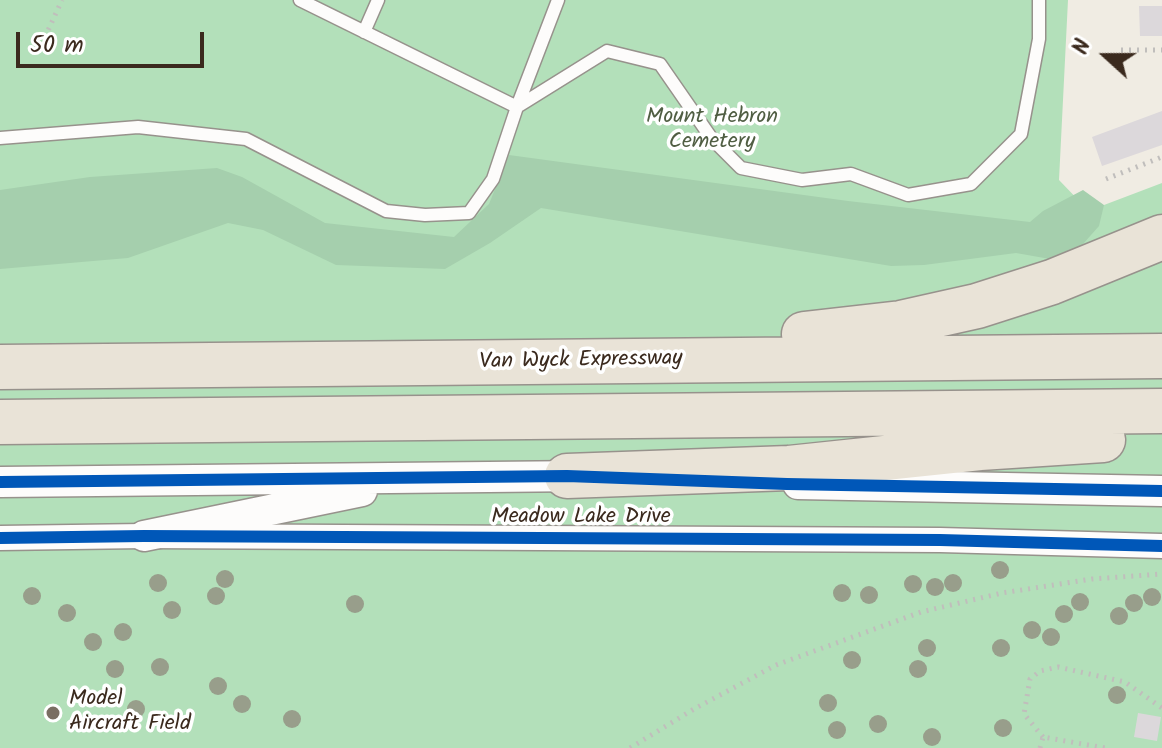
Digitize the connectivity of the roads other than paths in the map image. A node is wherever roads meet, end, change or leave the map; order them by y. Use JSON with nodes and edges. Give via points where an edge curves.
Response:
{"nodes":[{"id":1,"x":300,"y":0,"type":"edge"},
{"id":2,"x":378,"y":0,"type":"edge"},
{"id":3,"x":558,"y":0,"type":"edge"},
{"id":4,"x":1039,"y":0,"type":"edge"},
{"id":5,"x":364,"y":32,"type":"junction"},
{"id":6,"x":517,"y":107,"type":"junction"},
{"id":7,"x":0,"y":138,"type":"edge"},
{"id":8,"x":1162,"y":237,"type":"edge"},
{"id":9,"x":1162,"y":356,"type":"edge"},
{"id":10,"x":525,"y":362,"type":"junction"},
{"id":11,"x":0,"y":367,"type":"edge"},
{"id":12,"x":1162,"y":411,"type":"edge"},
{"id":13,"x":0,"y":422,"type":"edge"},
{"id":14,"x":1162,"y":437,"type":"edge"},
{"id":15,"x":448,"y":476,"type":"junction"},
{"id":16,"x":567,"y":476,"type":"junction"},
{"id":17,"x":0,"y":482,"type":"edge"},
{"id":18,"x":1162,"y":491,"type":"edge"},
{"id":19,"x":144,"y":536,"type":"junction"},
{"id":20,"x":0,"y":538,"type":"edge"},
{"id":21,"x":1162,"y":546,"type":"edge"}],
"edges":[{"from":1,"to":5,"type":"lane"},
{"from":2,"to":5,"type":"lane"},
{"from":3,"to":6,"type":"lane"},
{"from":4,"to":6,"type":"lane","via":[[1039,39],[1021,134],[971,184],[908,195],[851,174],[802,180],[741,168],[712,139],[660,64],[607,51]]},
{"from":5,"to":6,"type":"lane"},
{"from":6,"to":7,"type":"lane","via":[[493,179],[469,213],[386,211],[246,139],[138,127]]},
{"from":8,"to":10,"type":"highway","via":[[1013,296],[914,320]]},
{"from":9,"to":10,"type":"highway","name":"Van Wyck Expressway"},
{"from":10,"to":11,"type":"highway","name":"Van Wyck Expressway"},
{"from":12,"to":13,"type":"highway"},
{"from":14,"to":16,"type":"highway","via":[[789,468]]},
{"from":15,"to":16,"type":"street"},
{"from":15,"to":17,"type":"street"},
{"from":15,"to":19,"type":"street"},
{"from":16,"to":18,"type":"street"},
{"from":19,"to":20,"type":"street","name":"Meadow Lake Drive"},
{"from":19,"to":21,"type":"street","name":"Meadow Lake Drive"}]}
